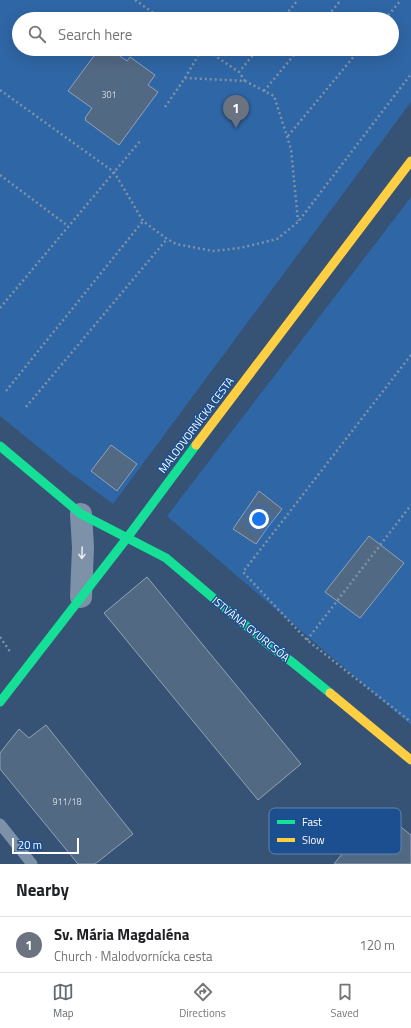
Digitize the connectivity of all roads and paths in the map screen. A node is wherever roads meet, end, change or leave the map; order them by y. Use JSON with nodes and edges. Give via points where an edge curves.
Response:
{"nodes":[{"id":1,"x":135,"y":0,"type":"edge"},
{"id":2,"x":298,"y":0,"type":"edge"},
{"id":3,"x":341,"y":0,"type":"edge"},
{"id":4,"x":401,"y":0,"type":"edge"},
{"id":5,"x":152,"y":12,"type":"edge"},
{"id":6,"x":288,"y":12,"type":"edge"},
{"id":7,"x":331,"y":12,"type":"edge"},
{"id":8,"x":391,"y":12,"type":"edge"},
{"id":9,"x":198,"y":56,"type":"edge"},
{"id":10,"x":215,"y":56,"type":"edge"},
{"id":11,"x":252,"y":56,"type":"edge"},
{"id":12,"x":294,"y":56,"type":"edge"},
{"id":13,"x":354,"y":56,"type":"edge"},
{"id":14,"x":239,"y":72,"type":"junction"},
{"id":15,"x":411,"y":74,"type":"edge"},
{"id":16,"x":185,"y":78,"type":"junction"},
{"id":17,"x":245,"y":81,"type":"junction"},
{"id":18,"x":0,"y":90,"type":"edge"},
{"id":19,"x":264,"y":91,"type":"junction"},
{"id":20,"x":165,"y":107,"type":"dead end"},
{"id":21,"x":287,"y":136,"type":"junction"},
{"id":22,"x":141,"y":140,"type":"dead end"},
{"id":23,"x":411,"y":161,"type":"edge"},
{"id":24,"x":114,"y":172,"type":"junction"},
{"id":25,"x":0,"y":175,"type":"edge"},
{"id":26,"x":143,"y":221,"type":"junction"},
{"id":27,"x":298,"y":222,"type":"junction"},
{"id":28,"x":68,"y":226,"type":"junction"},
{"id":29,"x":167,"y":239,"type":"junction"},
{"id":30,"x":0,"y":308,"type":"edge"},
{"id":31,"x":411,"y":355,"type":"edge"},
{"id":32,"x":6,"y":391,"type":"dead end"},
{"id":33,"x":26,"y":407,"type":"dead end"},
{"id":34,"x":0,"y":446,"type":"edge"},
{"id":35,"x":411,"y":505,"type":"edge"},
{"id":36,"x":80,"y":514,"type":"junction"},
{"id":37,"x":127,"y":538,"type":"junction"},
{"id":38,"x":81,"y":597,"type":"junction"},
{"id":39,"x":0,"y":637,"type":"edge"},
{"id":40,"x":307,"y":640,"type":"junction"},
{"id":41,"x":14,"y":656,"type":"dead end"},
{"id":42,"x":292,"y":662,"type":"junction"},
{"id":43,"x":0,"y":702,"type":"edge"},
{"id":44,"x":411,"y":722,"type":"edge"},
{"id":45,"x":411,"y":760,"type":"edge"},
{"id":46,"x":0,"y":824,"type":"edge"},
{"id":47,"x":32,"y":864,"type":"edge"}],
"edges":[{"from":1,"to":5,"type":"path"},
{"from":2,"to":6,"type":"path"},
{"from":3,"to":7,"type":"path"},
{"from":4,"to":8,"type":"path"},
{"from":9,"to":16,"type":"path"},
{"from":10,"to":14,"type":"path"},
{"from":11,"to":14,"type":"path"},
{"from":12,"to":19,"type":"path"},
{"from":13,"to":21,"type":"path"},
{"from":14,"to":17,"type":"path"},
{"from":15,"to":27,"type":"path"},
{"from":16,"to":17,"type":"path"},
{"from":16,"to":20,"type":"path"},
{"from":17,"to":19,"type":"path"},
{"from":18,"to":24,"type":"path"},
{"from":19,"to":21,"type":"path","via":[[274,96]]},
{"from":21,"to":27,"type":"path","via":[[292,149]]},
{"from":22,"to":24,"type":"path"},
{"from":23,"to":37,"type":"street","name":"MALODVORNÍCKA CESTA"},
{"from":24,"to":26,"type":"path"},
{"from":24,"to":28,"type":"path"},
{"from":25,"to":28,"type":"path"},
{"from":26,"to":29,"type":"path"},
{"from":26,"to":32,"type":"path"},
{"from":27,"to":29,"type":"path","via":[[277,239],[233,249],[213,251],[176,244]]},
{"from":28,"to":30,"type":"path"},
{"from":29,"to":33,"type":"path"},
{"from":31,"to":40,"type":"path","via":[[243,572]]},
{"from":34,"to":36,"type":"street","name":"ISTVÁNA GYURCSÓA"},
{"from":35,"to":40,"type":"path"},
{"from":36,"to":37,"type":"street","name":"ISTVÁNA GYURCSÓA"},
{"from":36,"to":38,"type":"street","one_way":true},
{"from":37,"to":38,"type":"street","name":"MALODVORNÍCKA CESTA"},
{"from":37,"to":42,"type":"street","name":"ISTVÁNA GYURCSÓA","via":[[166,558]]},
{"from":38,"to":43,"type":"street","name":"MALODVORNÍCKA CESTA"},
{"from":39,"to":41,"type":"path"},
{"from":40,"to":42,"type":"path"},
{"from":40,"to":44,"type":"path"},
{"from":42,"to":45,"type":"street","name":"ISTVÁNA GYURCSÓA"},
{"from":46,"to":47,"type":"lane"}]}
